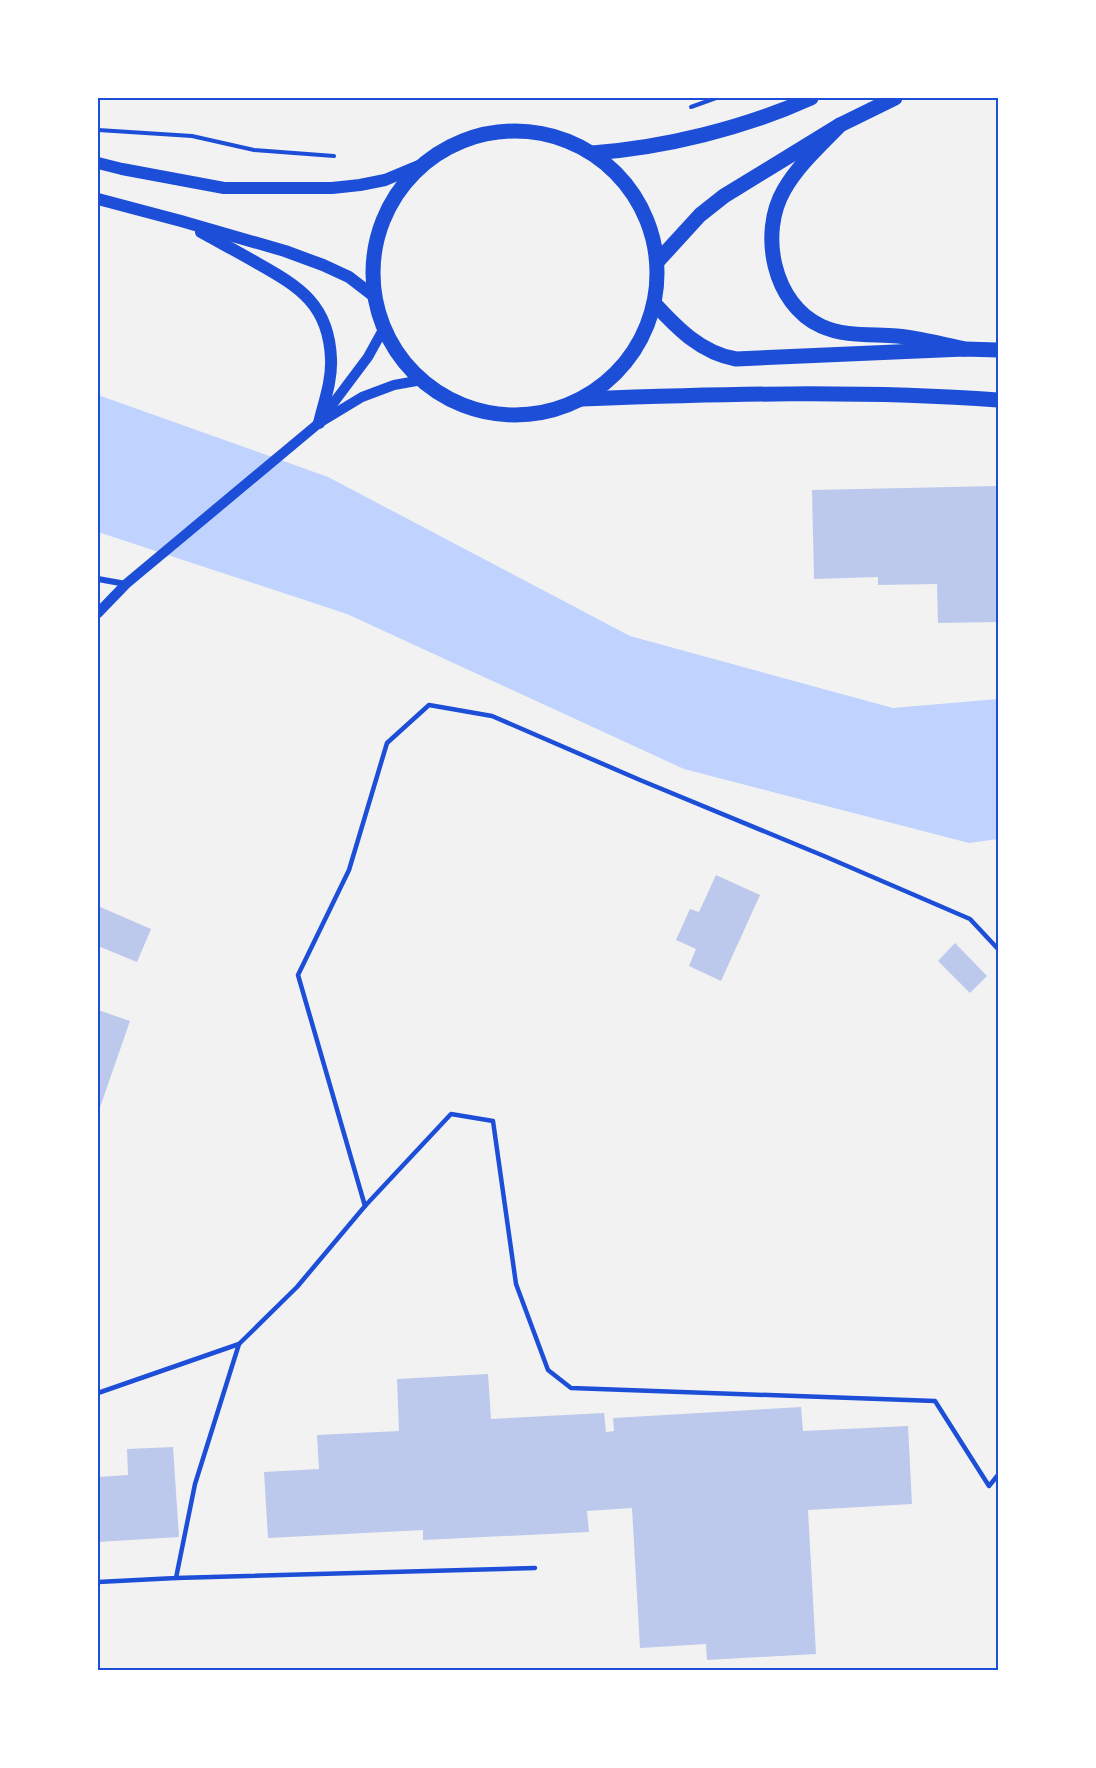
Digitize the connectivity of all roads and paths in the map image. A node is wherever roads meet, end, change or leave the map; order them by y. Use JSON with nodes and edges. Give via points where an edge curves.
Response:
{"nodes":[{"id":1,"x":716,"y":98,"type":"edge"},
{"id":2,"x":794,"y":98,"type":"edge"},
{"id":3,"x":811,"y":98,"type":"edge"},
{"id":4,"x":895,"y":98,"type":"edge"},
{"id":5,"x":691,"y":106,"type":"dead end"},
{"id":6,"x":782,"y":111,"type":"junction"},
{"id":7,"x":840,"y":124,"type":"junction"},
{"id":8,"x":98,"y":130,"type":"edge"},
{"id":9,"x":592,"y":153,"type":"junction"},
{"id":10,"x":334,"y":156,"type":"dead end"},
{"id":11,"x":98,"y":163,"type":"edge"},
{"id":12,"x":420,"y":165,"type":"junction"},
{"id":13,"x":98,"y":200,"type":"edge"},
{"id":14,"x":181,"y":221,"type":"junction"},
{"id":15,"x":657,"y":262,"type":"junction"},
{"id":16,"x":375,"y":297,"type":"junction"},
{"id":17,"x":654,"y":303,"type":"junction"},
{"id":18,"x":384,"y":328,"type":"junction"},
{"id":19,"x":964,"y":349,"type":"junction"},
{"id":20,"x":999,"y":350,"type":"edge"},
{"id":21,"x":422,"y":381,"type":"junction"},
{"id":22,"x":582,"y":399,"type":"junction"},
{"id":23,"x":999,"y":400,"type":"edge"},
{"id":24,"x":319,"y":423,"type":"junction"},
{"id":25,"x":98,"y":579,"type":"edge"},
{"id":26,"x":126,"y":584,"type":"junction"},
{"id":27,"x":98,"y":613,"type":"edge"},
{"id":28,"x":999,"y":949,"type":"edge"},
{"id":29,"x":365,"y":1206,"type":"junction"},
{"id":30,"x":239,"y":1344,"type":"junction"},
{"id":31,"x":98,"y":1393,"type":"edge"},
{"id":32,"x":999,"y":1475,"type":"edge"},
{"id":33,"x":535,"y":1568,"type":"dead end"},
{"id":34,"x":176,"y":1578,"type":"junction"},
{"id":35,"x":98,"y":1582,"type":"edge"}],
"edges":[{"from":1,"to":5,"type":"path"},
{"from":2,"to":6,"type":"main road"},
{"from":3,"to":6,"type":"main road"},
{"from":4,"to":7,"type":"main road"},
{"from":6,"to":9,"type":"main road","via":[[634,150]]},
{"from":7,"to":15,"type":"main road","via":[[724,196],[700,215]]},
{"from":7,"to":19,"type":"main road","via":[[802,165],[783,191],[777,207],[772,241],[782,285],[799,310],[826,328]]},
{"from":8,"to":10,"type":"path","via":[[192,136],[254,150]]},
{"from":9,"to":12,"type":"main road","via":[[548,135],[488,132],[459,142]]},
{"from":9,"to":15,"type":"main road","via":[[618,175],[639,203]]},
{"from":11,"to":12,"type":"main road","via":[[224,188],[360,185],[385,180]]},
{"from":12,"to":16,"type":"main road","via":[[397,193],[381,225],[373,261]]},
{"from":13,"to":14,"type":"main road"},
{"from":14,"to":16,"type":"main road","via":[[323,265],[349,277]]},
{"from":14,"to":24,"type":"main road","via":[[285,278],[317,308],[331,358]]},
{"from":15,"to":17,"type":"main road"},
{"from":16,"to":18,"type":"main road"},
{"from":17,"to":19,"type":"main road","via":[[677,328],[722,357]]},
{"from":17,"to":22,"type":"main road","via":[[643,334],[624,365]]},
{"from":18,"to":21,"type":"main road","via":[[400,356]]},
{"from":18,"to":24,"type":"street","via":[[368,357]]},
{"from":19,"to":20,"type":"main road"},
{"from":21,"to":22,"type":"main road","via":[[461,405],[506,415],[553,411]]},
{"from":21,"to":24,"type":"street","via":[[394,385],[362,397]]},
{"from":22,"to":23,"type":"main road","via":[[744,393]]},
{"from":24,"to":26,"type":"street"},
{"from":25,"to":26,"type":"street"},
{"from":26,"to":27,"type":"street"},
{"from":28,"to":29,"type":"lane","via":[[970,920],[824,856],[492,716],[429,705],[387,743],[349,870],[298,975]]},
{"from":29,"to":30,"type":"lane","via":[[297,1287]]},
{"from":29,"to":32,"type":"lane","via":[[451,1114],[493,1121],[516,1284],[548,1371],[571,1388],[935,1401],[989,1486]]},
{"from":30,"to":31,"type":"lane"},
{"from":30,"to":34,"type":"lane","via":[[195,1484]]},
{"from":33,"to":34,"type":"lane"},
{"from":34,"to":35,"type":"lane"}]}
